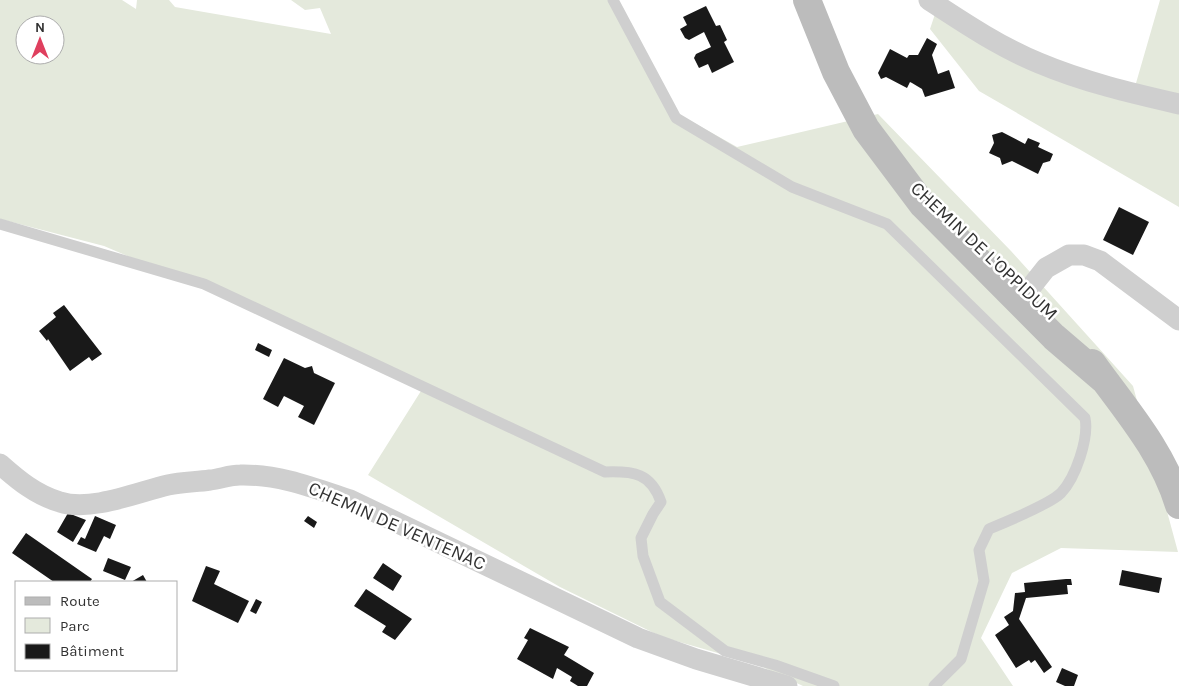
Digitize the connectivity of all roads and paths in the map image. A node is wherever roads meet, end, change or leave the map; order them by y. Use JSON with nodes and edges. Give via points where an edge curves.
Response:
{"nodes":[{"id":1,"x":613,"y":0,"type":"edge"},
{"id":2,"x":807,"y":0,"type":"edge"},
{"id":3,"x":929,"y":0,"type":"edge"},
{"id":4,"x":1179,"y":104,"type":"edge"},
{"id":5,"x":0,"y":224,"type":"edge"},
{"id":6,"x":1025,"y":296,"type":"junction"},
{"id":7,"x":1179,"y":320,"type":"edge"},
{"id":8,"x":0,"y":464,"type":"edge"},
{"id":9,"x":1179,"y":505,"type":"edge"},
{"id":10,"x":787,"y":686,"type":"edge"},
{"id":11,"x":834,"y":686,"type":"edge"},
{"id":12,"x":934,"y":686,"type":"edge"}],
"edges":[{"from":1,"to":12,"type":"lane","via":[[676,118],[792,187],[887,224],[1085,418],[1087,427],[1083,448],[1061,493],[990,529],[979,550],[984,581],[961,659]]},
{"from":2,"to":6,"type":"street","name":"CHEMIN DE L'OPPIDUM","via":[[836,72],[866,129],[923,205]]},
{"from":3,"to":4,"type":"street","via":[[1038,63],[1114,89]]},
{"from":5,"to":11,"type":"lane","via":[[204,284],[605,472],[645,477],[656,487],[661,502],[642,538],[643,556],[660,602],[725,651]]},
{"from":6,"to":7,"type":"street","via":[[1046,268],[1070,255],[1084,255],[1100,261]]},
{"from":6,"to":9,"type":"street","name":"CHEMIN DE L'OPPIDUM","via":[[1080,360],[1103,378],[1132,415],[1165,468]]},
{"from":8,"to":10,"type":"street","name":"CHEMIN DE VENTENAC","via":[[26,487],[62,503],[107,501],[171,484],[237,475],[266,475],[300,483],[350,500],[638,638]]}]}
